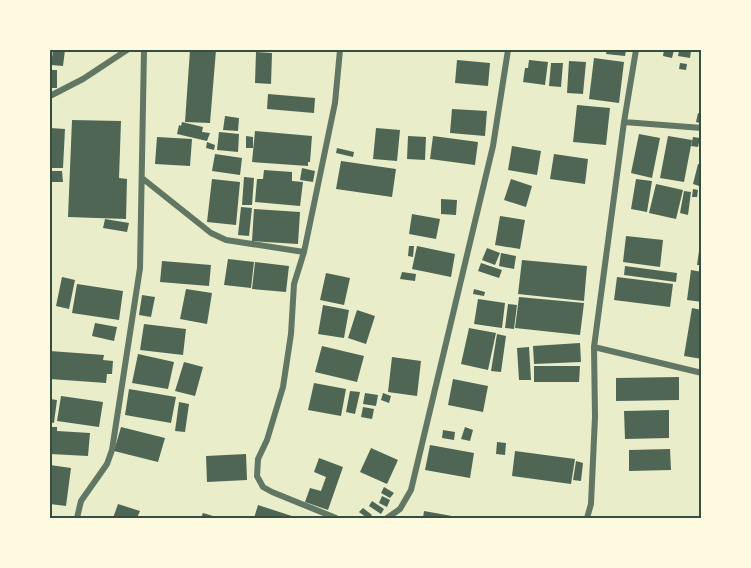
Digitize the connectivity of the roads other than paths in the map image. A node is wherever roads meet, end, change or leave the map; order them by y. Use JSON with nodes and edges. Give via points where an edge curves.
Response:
{"nodes":[{"id":1,"x":127,"y":50,"type":"edge"},
{"id":2,"x":144,"y":50,"type":"edge"},
{"id":3,"x":340,"y":50,"type":"edge"},
{"id":4,"x":508,"y":50,"type":"edge"},
{"id":5,"x":636,"y":50,"type":"edge"},
{"id":6,"x":50,"y":96,"type":"edge"},
{"id":7,"x":624,"y":122,"type":"junction"},
{"id":8,"x":702,"y":128,"type":"edge"},
{"id":9,"x":142,"y":178,"type":"junction"},
{"id":10,"x":304,"y":252,"type":"junction"},
{"id":11,"x":594,"y":347,"type":"junction"},
{"id":12,"x":702,"y":374,"type":"edge"},
{"id":13,"x":77,"y":519,"type":"edge"},
{"id":14,"x":336,"y":519,"type":"edge"},
{"id":15,"x":387,"y":519,"type":"edge"},
{"id":16,"x":587,"y":519,"type":"edge"}],
"edges":[{"from":1,"to":6,"type":"street"},
{"from":2,"to":9,"type":"street"},
{"from":3,"to":10,"type":"street","via":[[335,103]]},
{"from":4,"to":15,"type":"street","via":[[493,146],[411,490],[400,509]]},
{"from":5,"to":7,"type":"street"},
{"from":7,"to":8,"type":"street"},
{"from":7,"to":11,"type":"street"},
{"from":9,"to":10,"type":"street","via":[[211,233],[226,240]]},
{"from":9,"to":13,"type":"street","via":[[140,268],[112,450],[81,501]]},
{"from":10,"to":14,"type":"street","via":[[294,284],[283,387],[258,459],[257,476],[263,487],[272,492]]},
{"from":11,"to":12,"type":"street"},
{"from":11,"to":16,"type":"street","via":[[595,417]]}]}
